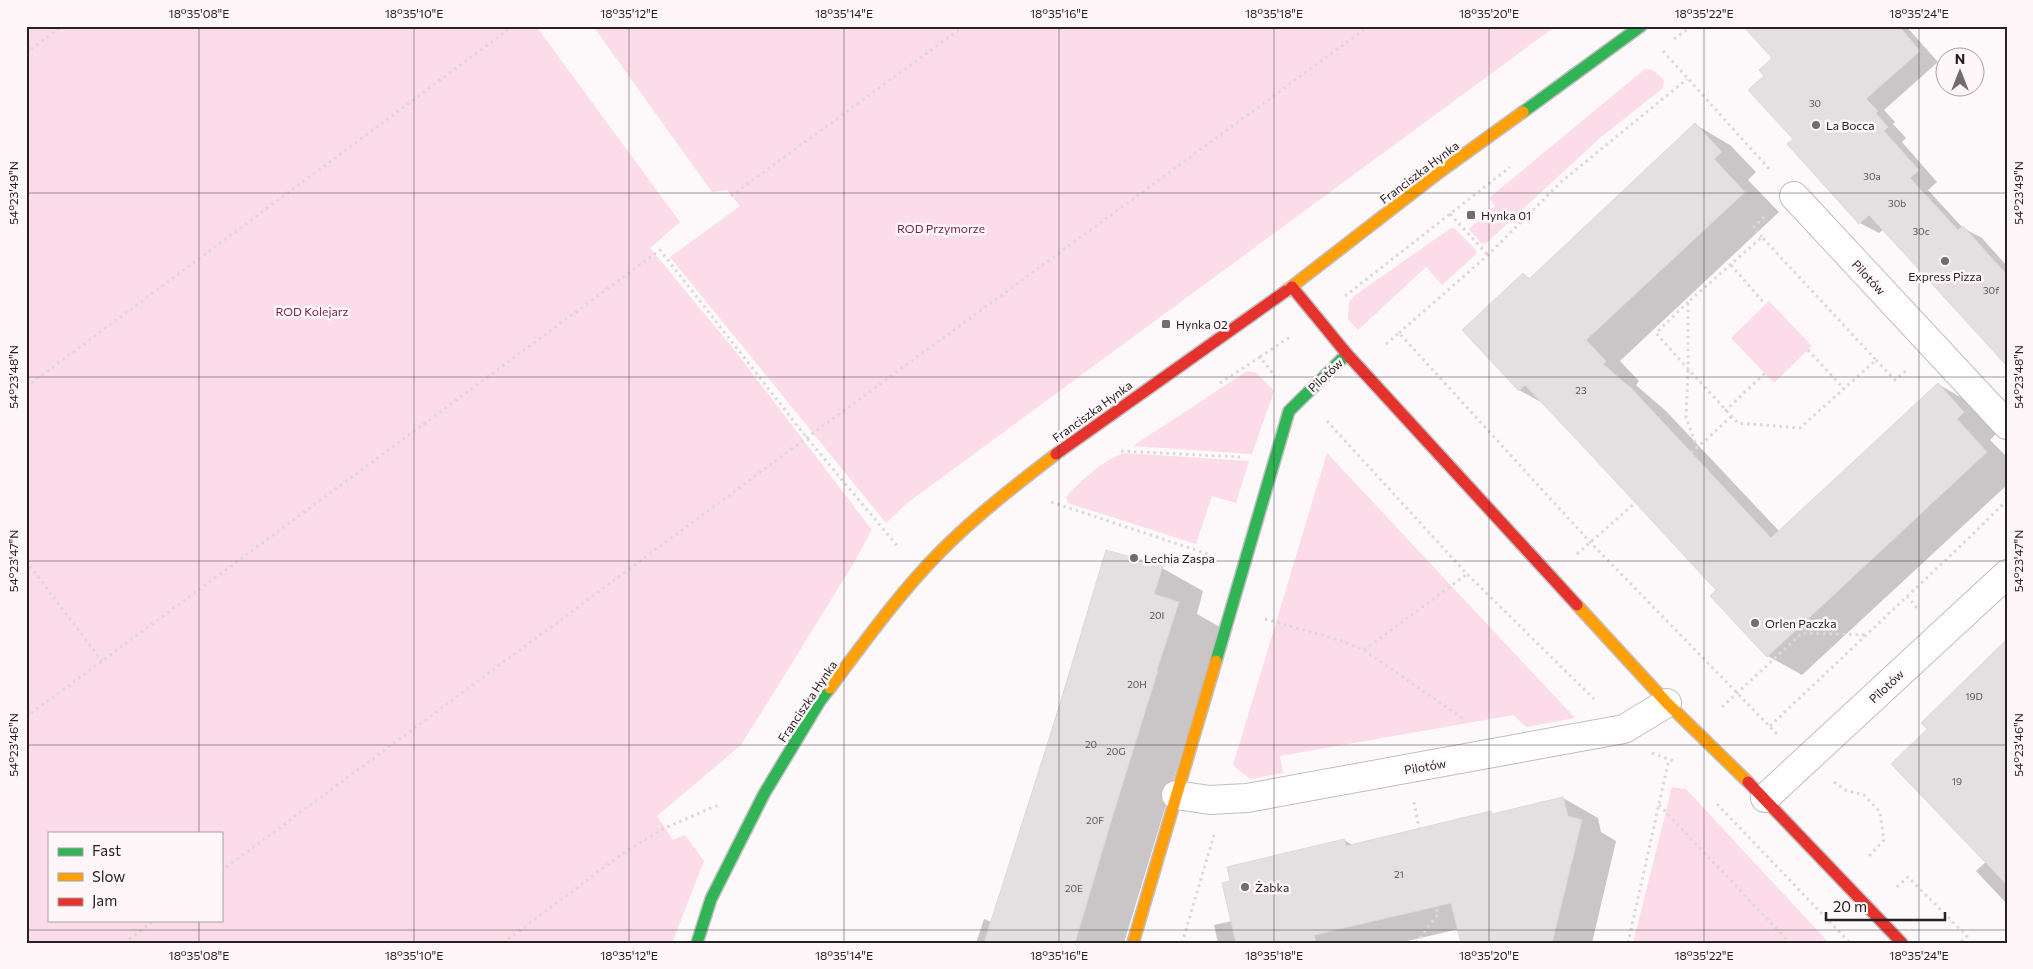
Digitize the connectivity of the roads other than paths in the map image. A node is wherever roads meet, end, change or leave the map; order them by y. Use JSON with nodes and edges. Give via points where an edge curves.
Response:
{"nodes":[{"id":1,"x":1641,"y":26,"type":"edge"},
{"id":2,"x":1794,"y":196,"type":"road end"},
{"id":3,"x":1292,"y":286,"type":"junction"},
{"id":4,"x":1347,"y":354,"type":"junction"},
{"id":5,"x":2007,"y":425,"type":"edge"},
{"id":6,"x":2007,"y":574,"type":"edge"},
{"id":7,"x":1667,"y":703,"type":"junction"},
{"id":8,"x":1176,"y":795,"type":"junction"},
{"id":9,"x":1765,"y":798,"type":"junction"},
{"id":10,"x":697,"y":943,"type":"edge"},
{"id":11,"x":1133,"y":943,"type":"edge"},
{"id":12,"x":1902,"y":943,"type":"edge"}],
"edges":[{"from":1,"to":3,"type":"street","name":"Franciszka Hynka","via":[[1441,171]]},
{"from":2,"to":5,"type":"street","name":"Pilotów"},
{"from":3,"to":4,"type":"street","name":"Pilotów"},
{"from":3,"to":10,"type":"street","name":"Franciszka Hynka","via":[[1074,441],[1006,493],[942,550],[878,624],[820,701],[764,794],[711,899]]},
{"from":4,"to":7,"type":"street","name":"Pilotów"},
{"from":4,"to":8,"type":"street","name":"Pilotów","via":[[1290,410]]},
{"from":6,"to":9,"type":"street","name":"Pilotów"},
{"from":7,"to":8,"type":"street","name":"Pilotów","via":[[1624,729],[1246,798],[1210,800]]},
{"from":7,"to":9,"type":"street","name":"Pilotów"},
{"from":8,"to":11,"type":"street","name":"Pilotów"},
{"from":9,"to":12,"type":"street","name":"Pilotów"}]}
